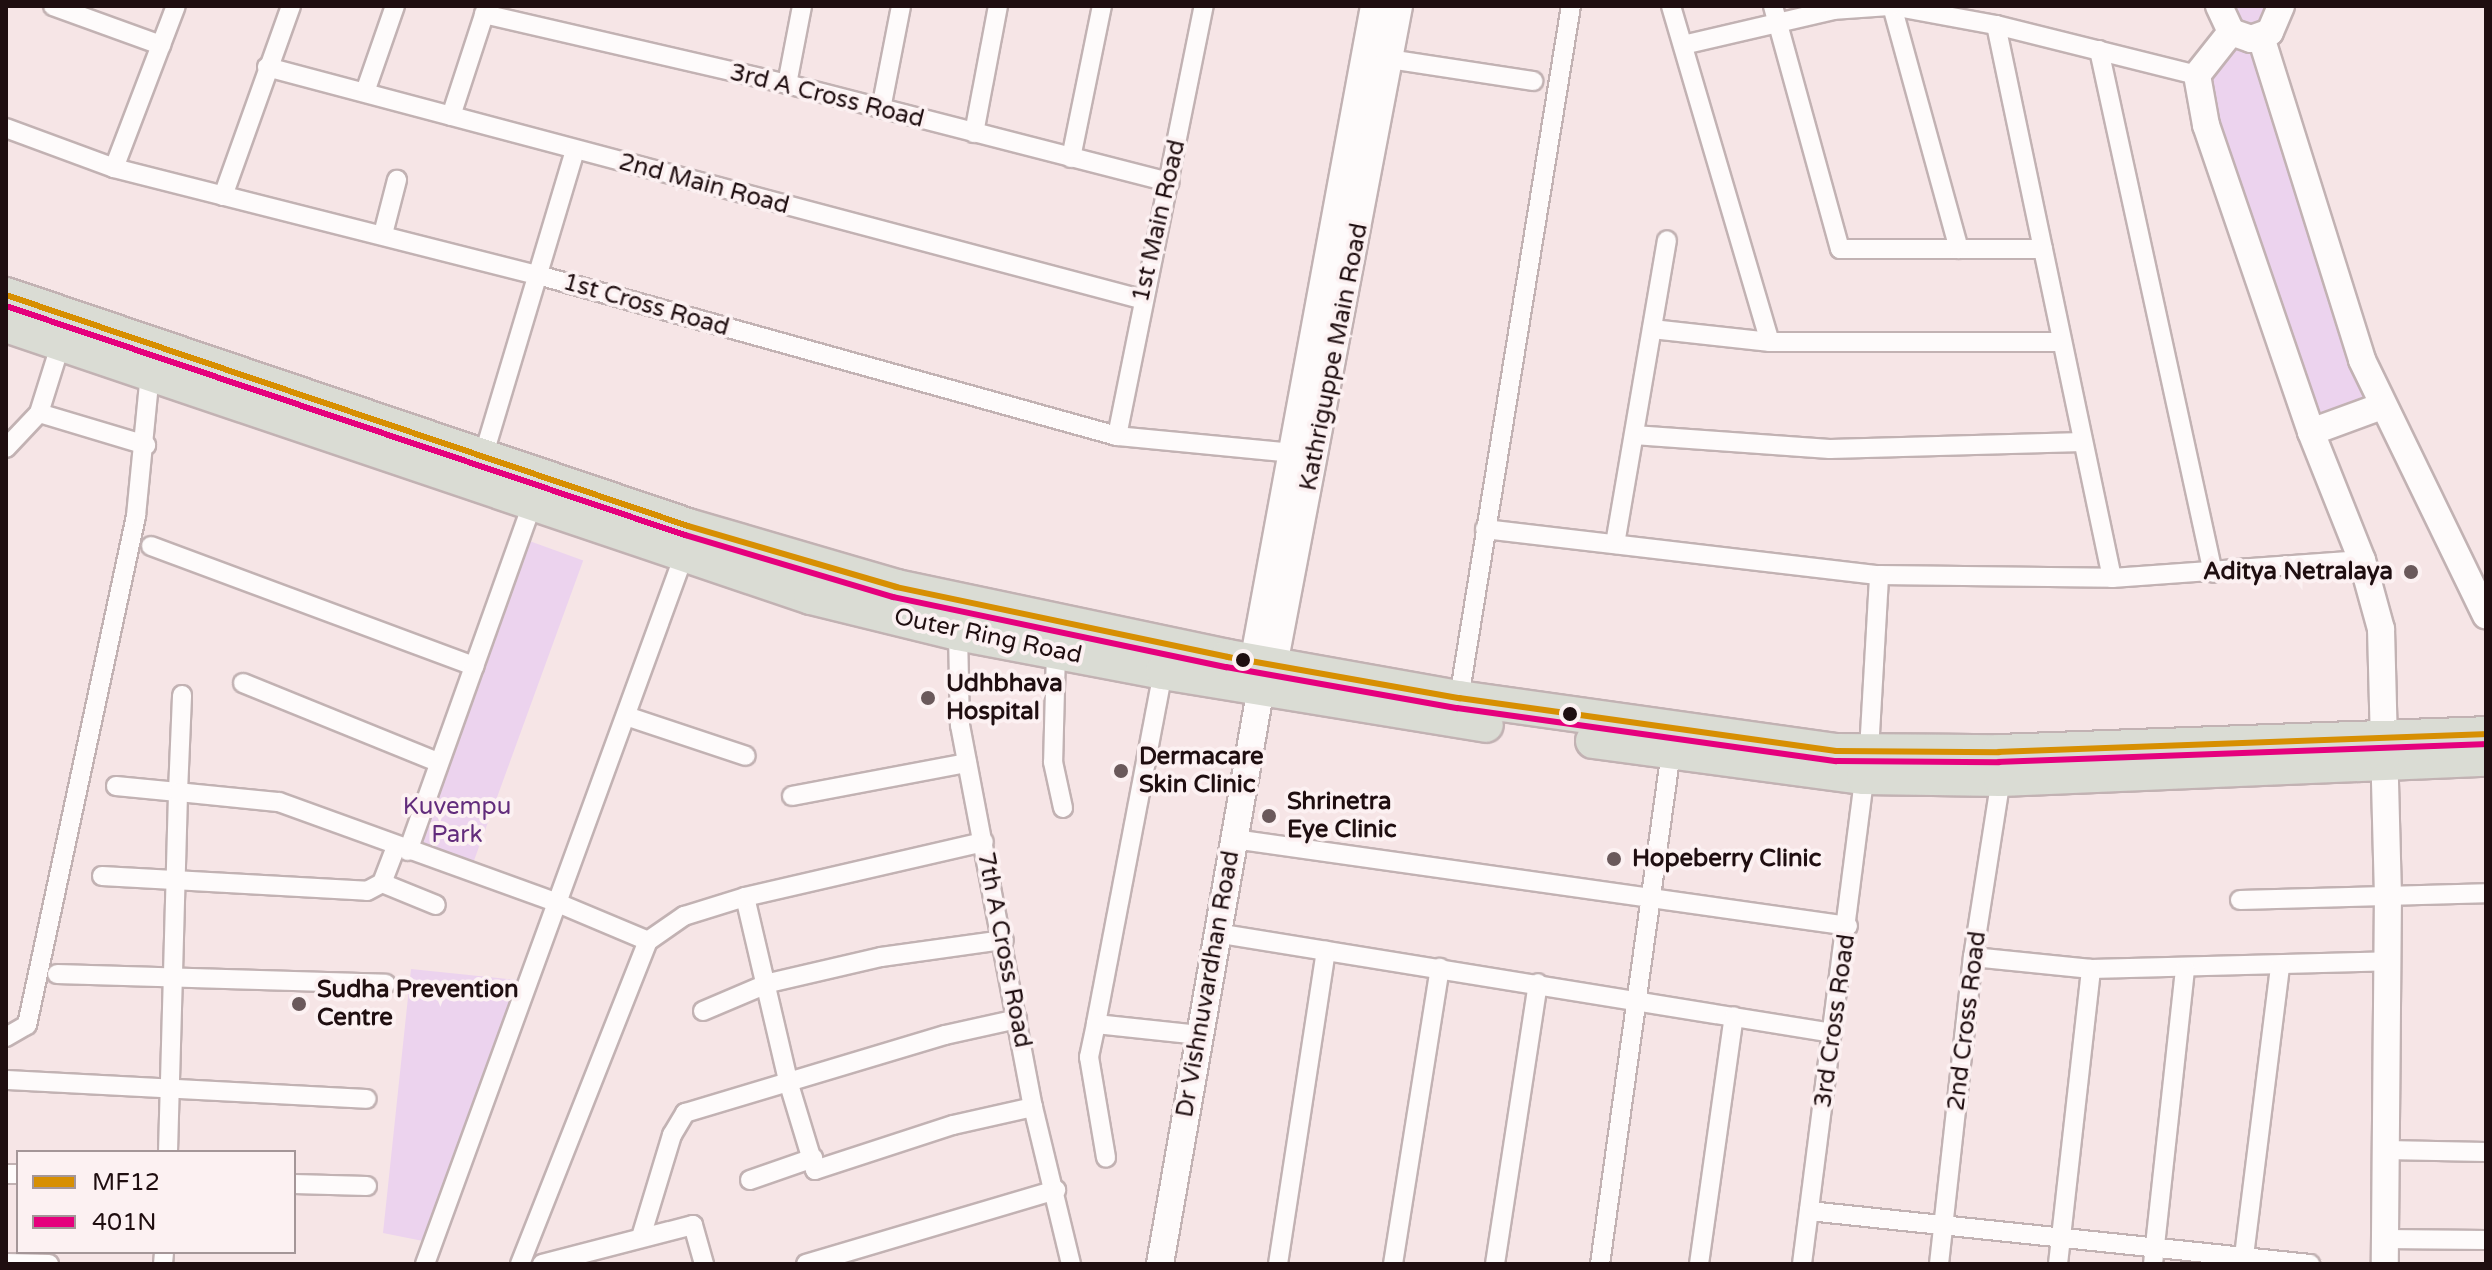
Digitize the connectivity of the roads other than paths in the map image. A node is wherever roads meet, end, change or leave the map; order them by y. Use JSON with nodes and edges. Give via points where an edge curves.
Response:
{"nodes":[{"id":1,"x":53,"y":6,"type":"edge"},
{"id":2,"x":176,"y":6,"type":"edge"},
{"id":3,"x":291,"y":6,"type":"edge"},
{"id":4,"x":395,"y":6,"type":"edge"},
{"id":5,"x":802,"y":6,"type":"edge"},
{"id":6,"x":901,"y":6,"type":"edge"},
{"id":7,"x":998,"y":6,"type":"edge"},
{"id":8,"x":1102,"y":6,"type":"edge"},
{"id":9,"x":1204,"y":6,"type":"edge"},
{"id":10,"x":1374,"y":6,"type":"edge"},
{"id":11,"x":1399,"y":6,"type":"edge"},
{"id":12,"x":1571,"y":6,"type":"edge"},
{"id":13,"x":1671,"y":6,"type":"edge"},
{"id":14,"x":1892,"y":6,"type":"edge"},
{"id":15,"x":2219,"y":6,"type":"edge"},
{"id":16,"x":2281,"y":6,"type":"edge"},
{"id":17,"x":486,"y":10,"type":"edge"},
{"id":18,"x":1775,"y":13,"type":"edge"},
{"id":19,"x":1996,"y":25,"type":"junction"},
{"id":20,"x":2231,"y":32,"type":"junction"},
{"id":21,"x":2261,"y":37,"type":"junction"},
{"id":22,"x":161,"y":45,"type":"junction"},
{"id":23,"x":1683,"y":45,"type":"junction"},
{"id":24,"x":2099,"y":50,"type":"junction"},
{"id":25,"x":1389,"y":59,"type":"junction"},
{"id":26,"x":267,"y":67,"type":"junction"},
{"id":27,"x":2197,"y":75,"type":"junction"},
{"id":28,"x":1533,"y":81,"type":"dead end"},
{"id":29,"x":787,"y":84,"type":"junction"},
{"id":30,"x":365,"y":92,"type":"junction"},
{"id":31,"x":881,"y":109,"type":"junction"},
{"id":32,"x":451,"y":116,"type":"junction"},
{"id":33,"x":6,"y":128,"type":"edge"},
{"id":34,"x":974,"y":133,"type":"junction"},
{"id":35,"x":575,"y":150,"type":"junction"},
{"id":36,"x":1071,"y":158,"type":"junction"},
{"id":37,"x":114,"y":168,"type":"junction"},
{"id":38,"x":397,"y":180,"type":"dead end"},
{"id":39,"x":1170,"y":182,"type":"junction"},
{"id":40,"x":223,"y":196,"type":"junction"},
{"id":41,"x":383,"y":234,"type":"junction"},
{"id":42,"x":1667,"y":240,"type":"dead end"},
{"id":43,"x":1959,"y":249,"type":"junction"},
{"id":44,"x":2043,"y":249,"type":"junction"},
{"id":45,"x":538,"y":275,"type":"junction"},
{"id":46,"x":6,"y":295,"type":"edge"},
{"id":47,"x":1141,"y":299,"type":"junction"},
{"id":48,"x":6,"y":325,"type":"edge"},
{"id":49,"x":1652,"y":329,"type":"junction"},
{"id":50,"x":1770,"y":342,"type":"junction"},
{"id":51,"x":2062,"y":342,"type":"junction"},
{"id":52,"x":61,"y":343,"type":"junction"},
{"id":53,"x":150,"y":374,"type":"junction"},
{"id":54,"x":2382,"y":406,"type":"junction"},
{"id":55,"x":39,"y":413,"type":"junction"},
{"id":56,"x":2311,"y":432,"type":"junction"},
{"id":57,"x":1634,"y":435,"type":"junction"},
{"id":58,"x":1117,"y":436,"type":"junction"},
{"id":59,"x":2083,"y":442,"type":"junction"},
{"id":60,"x":146,"y":445,"type":"junction"},
{"id":61,"x":6,"y":448,"type":"edge"},
{"id":62,"x":1292,"y":453,"type":"junction"},
{"id":63,"x":483,"y":457,"type":"junction"},
{"id":64,"x":533,"y":501,"type":"junction"},
{"id":65,"x":1485,"y":529,"type":"junction"},
{"id":66,"x":1615,"y":544,"type":"junction"},
{"id":67,"x":151,"y":546,"type":"dead end"},
{"id":68,"x":684,"y":555,"type":"junction"},
{"id":69,"x":2362,"y":560,"type":"junction"},
{"id":70,"x":2213,"y":573,"type":"junction"},
{"id":71,"x":1879,"y":575,"type":"junction"},
{"id":72,"x":2112,"y":578,"type":"junction"},
{"id":73,"x":2486,"y":615,"type":"edge"},
{"id":74,"x":958,"y":633,"type":"junction"},
{"id":75,"x":1056,"y":651,"type":"junction"},
{"id":76,"x":474,"y":666,"type":"junction"},
{"id":77,"x":1163,"y":672,"type":"junction"},
{"id":78,"x":1260,"y":681,"type":"junction"},
{"id":79,"x":243,"y":683,"type":"dead end"},
{"id":80,"x":182,"y":695,"type":"dead end"},
{"id":81,"x":1459,"y":698,"type":"junction"},
{"id":82,"x":626,"y":716,"type":"junction"},
{"id":83,"x":2486,"y":734,"type":"edge"},
{"id":84,"x":1671,"y":752,"type":"junction"},
{"id":85,"x":2386,"y":754,"type":"junction"},
{"id":86,"x":746,"y":756,"type":"dead end"},
{"id":87,"x":2486,"y":759,"type":"edge"},
{"id":88,"x":438,"y":762,"type":"junction"},
{"id":89,"x":967,"y":763,"type":"junction"},
{"id":90,"x":1866,"y":764,"type":"junction"},
{"id":91,"x":2001,"y":779,"type":"junction"},
{"id":92,"x":116,"y":786,"type":"dead end"},
{"id":93,"x":178,"y":792,"type":"junction"},
{"id":94,"x":792,"y":796,"type":"dead end"},
{"id":95,"x":1063,"y":808,"type":"dead end"},
{"id":96,"x":1234,"y":839,"type":"junction"},
{"id":97,"x":984,"y":842,"type":"junction"},
{"id":98,"x":402,"y":849,"type":"junction"},
{"id":99,"x":102,"y":876,"type":"dead end"},
{"id":100,"x":382,"y":883,"type":"junction"},
{"id":101,"x":173,"y":884,"type":"junction"},
{"id":102,"x":2388,"y":892,"type":"junction"},
{"id":103,"x":2486,"y":893,"type":"edge"},
{"id":104,"x":745,"y":897,"type":"junction"},
{"id":105,"x":1648,"y":897,"type":"junction"},
{"id":106,"x":2240,"y":900,"type":"dead end"},
{"id":107,"x":553,"y":901,"type":"junction"},
{"id":108,"x":436,"y":905,"type":"dead end"},
{"id":109,"x":1848,"y":926,"type":"junction"},
{"id":110,"x":1216,"y":933,"type":"junction"},
{"id":111,"x":1004,"y":940,"type":"junction"},
{"id":112,"x":648,"y":941,"type":"junction"},
{"id":113,"x":1326,"y":951,"type":"junction"},
{"id":114,"x":1973,"y":957,"type":"junction"},
{"id":115,"x":2389,"y":961,"type":"junction"},
{"id":116,"x":2280,"y":966,"type":"junction"},
{"id":117,"x":1440,"y":968,"type":"junction"},
{"id":118,"x":2091,"y":969,"type":"junction"},
{"id":119,"x":2185,"y":969,"type":"junction"},
{"id":120,"x":57,"y":974,"type":"dead end"},
{"id":121,"x":171,"y":977,"type":"junction"},
{"id":122,"x":769,"y":983,"type":"junction"},
{"id":123,"x":1538,"y":983,"type":"junction"},
{"id":124,"x":386,"y":984,"type":"dead end"},
{"id":125,"x":1635,"y":1000,"type":"junction"},
{"id":126,"x":703,"y":1011,"type":"dead end"},
{"id":127,"x":1734,"y":1016,"type":"junction"},
{"id":128,"x":1017,"y":1019,"type":"junction"},
{"id":129,"x":1096,"y":1024,"type":"junction"},
{"id":130,"x":1832,"y":1033,"type":"junction"},
{"id":131,"x":1199,"y":1035,"type":"junction"},
{"id":132,"x":6,"y":1037,"type":"edge"},
{"id":133,"x":6,"y":1080,"type":"edge"},
{"id":134,"x":788,"y":1081,"type":"junction"},
{"id":135,"x":169,"y":1088,"type":"junction"},
{"id":136,"x":367,"y":1099,"type":"dead end"},
{"id":137,"x":1033,"y":1107,"type":"junction"},
{"id":138,"x":168,"y":1150,"type":"edge"},
{"id":139,"x":2386,"y":1150,"type":"junction"},
{"id":140,"x":2486,"y":1152,"type":"edge"},
{"id":141,"x":813,"y":1158,"type":"junction"},
{"id":142,"x":1106,"y":1158,"type":"dead end"},
{"id":143,"x":750,"y":1180,"type":"dead end"},
{"id":144,"x":296,"y":1184,"type":"edge"},
{"id":145,"x":367,"y":1186,"type":"dead end"},
{"id":146,"x":1056,"y":1190,"type":"junction"},
{"id":147,"x":1809,"y":1211,"type":"junction"},
{"id":148,"x":1944,"y":1226,"type":"junction"},
{"id":149,"x":641,"y":1237,"type":"junction"},
{"id":150,"x":2062,"y":1240,"type":"junction"},
{"id":151,"x":2486,"y":1240,"type":"edge"},
{"id":152,"x":2385,"y":1252,"type":"edge"},
{"id":153,"x":606,"y":1255,"type":"edge"},
{"id":154,"x":2154,"y":1256,"type":"edge"},
{"id":155,"x":2243,"y":1260,"type":"edge"},
{"id":156,"x":6,"y":1263,"type":"edge"},
{"id":157,"x":49,"y":1264,"type":"edge"},
{"id":158,"x":425,"y":1264,"type":"edge"},
{"id":159,"x":520,"y":1264,"type":"edge"},
{"id":160,"x":542,"y":1264,"type":"edge"},
{"id":161,"x":704,"y":1264,"type":"edge"},
{"id":162,"x":806,"y":1264,"type":"edge"},
{"id":163,"x":1071,"y":1264,"type":"edge"},
{"id":164,"x":1160,"y":1264,"type":"edge"},
{"id":165,"x":1278,"y":1264,"type":"edge"},
{"id":166,"x":1393,"y":1264,"type":"edge"},
{"id":167,"x":1495,"y":1264,"type":"edge"},
{"id":168,"x":1600,"y":1264,"type":"edge"},
{"id":169,"x":1699,"y":1264,"type":"edge"},
{"id":170,"x":1802,"y":1264,"type":"edge"},
{"id":171,"x":1939,"y":1264,"type":"edge"},
{"id":172,"x":2058,"y":1264,"type":"edge"},
{"id":173,"x":2310,"y":1264,"type":"edge"}],
"edges":[{"from":1,"to":22,"type":"street"},
{"from":2,"to":22,"type":"street"},
{"from":3,"to":26,"type":"street"},
{"from":4,"to":30,"type":"street"},
{"from":5,"to":29,"type":"street"},
{"from":6,"to":31,"type":"street"},
{"from":7,"to":34,"type":"street"},
{"from":8,"to":36,"type":"street"},
{"from":9,"to":39,"type":"street","name":"1st Main Road"},
{"from":10,"to":62,"type":"street","name":"Kathriguppe Main Road"},
{"from":11,"to":25,"type":"street","name":"Kathriguppe Main Road"},
{"from":12,"to":65,"type":"street"},
{"from":13,"to":23,"type":"street"},
{"from":14,"to":18,"type":"street"},
{"from":14,"to":19,"type":"street"},
{"from":14,"to":43,"type":"street"},
{"from":15,"to":20,"type":"street"},
{"from":16,"to":21,"type":"street","via":[[2277,23]]},
{"from":17,"to":29,"type":"street","name":"3rd A Cross Road"},
{"from":17,"to":32,"type":"street"},
{"from":18,"to":23,"type":"street"},
{"from":18,"to":43,"type":"street","via":[[1840,249]]},
{"from":19,"to":24,"type":"street"},
{"from":19,"to":44,"type":"street"},
{"from":20,"to":21,"type":"street"},
{"from":20,"to":27,"type":"street"},
{"from":21,"to":54,"type":"street","via":[[2362,360]]},
{"from":22,"to":37,"type":"street"},
{"from":23,"to":50,"type":"street"},
{"from":24,"to":27,"type":"street"},
{"from":24,"to":70,"type":"street"},
{"from":25,"to":28,"type":"street"},
{"from":25,"to":78,"type":"street","name":"Kathriguppe Main Road"},
{"from":26,"to":30,"type":"street","name":"2nd Main Road"},
{"from":26,"to":40,"type":"street"},
{"from":27,"to":56,"type":"street","via":[[2216,162]]},
{"from":29,"to":31,"type":"street","name":"3rd A Cross Road"},
{"from":30,"to":32,"type":"street","name":"2nd Main Road"},
{"from":31,"to":34,"type":"street","name":"3rd A Cross Road"},
{"from":32,"to":35,"type":"street","name":"2nd Main Road"},
{"from":33,"to":37,"type":"street","name":"1st Cross Road"},
{"from":34,"to":36,"type":"street","name":"3rd A Cross Road"},
{"from":35,"to":45,"type":"street"},
{"from":35,"to":47,"type":"street","name":"2nd Main Road"},
{"from":36,"to":39,"type":"street","name":"3rd A Cross Road"},
{"from":37,"to":40,"type":"street","name":"1st Cross Road"},
{"from":38,"to":41,"type":"street"},
{"from":39,"to":47,"type":"street","name":"1st Main Road"},
{"from":40,"to":41,"type":"street","name":"1st Cross Road"},
{"from":41,"to":45,"type":"street","name":"1st Cross Road"},
{"from":42,"to":49,"type":"street"},
{"from":43,"to":44,"type":"street"},
{"from":44,"to":51,"type":"street"},
{"from":45,"to":58,"type":"street","name":"1st Cross Road"},
{"from":45,"to":63,"type":"street"},
{"from":46,"to":63,"type":"highway","name":"Outer Ring Road"},
{"from":47,"to":58,"type":"street","name":"1st Main Road"},
{"from":48,"to":52,"type":"highway","name":"Outer Ring Road"},
{"from":49,"to":50,"type":"street"},
{"from":49,"to":57,"type":"street"},
{"from":50,"to":51,"type":"street"},
{"from":51,"to":59,"type":"street"},
{"from":52,"to":53,"type":"highway","name":"Outer Ring Road"},
{"from":52,"to":55,"type":"street"},
{"from":53,"to":60,"type":"street"},
{"from":53,"to":64,"type":"highway","name":"Outer Ring Road"},
{"from":54,"to":56,"type":"street"},
{"from":54,"to":73,"type":"street"},
{"from":55,"to":60,"type":"street"},
{"from":55,"to":61,"type":"street"},
{"from":56,"to":69,"type":"street"},
{"from":57,"to":59,"type":"street","via":[[1830,449]]},
{"from":57,"to":66,"type":"street"},
{"from":58,"to":62,"type":"street","name":"1st Cross Road"},
{"from":59,"to":72,"type":"street"},
{"from":60,"to":132,"type":"street","via":[[136,516],[27,1025]]},
{"from":62,"to":78,"type":"street","name":"Kathriguppe Main Road"},
{"from":63,"to":78,"type":"highway","name":"Outer Ring Road","via":[[688,526],[896,587]]},
{"from":64,"to":68,"type":"highway","name":"Outer Ring Road"},
{"from":64,"to":76,"type":"street"},
{"from":65,"to":66,"type":"street"},
{"from":65,"to":81,"type":"street"},
{"from":66,"to":71,"type":"street"},
{"from":67,"to":76,"type":"street"},
{"from":68,"to":74,"type":"highway","name":"Outer Ring Road","via":[[811,597]]},
{"from":68,"to":82,"type":"street"},
{"from":69,"to":70,"type":"street"},
{"from":69,"to":85,"type":"street","via":[[2381,629]]},
{"from":70,"to":72,"type":"street"},
{"from":71,"to":72,"type":"street"},
{"from":71,"to":90,"type":"street","name":"3rd Cross Road"},
{"from":74,"to":75,"type":"highway","name":"Outer Ring Road"},
{"from":74,"to":89,"type":"street","name":"7th A Cross Road","via":[[958,695]]},
{"from":75,"to":77,"type":"highway","name":"Outer Ring Road"},
{"from":75,"to":95,"type":"street","via":[[1053,762]]},
{"from":76,"to":88,"type":"street"},
{"from":77,"to":78,"type":"highway","name":"Outer Ring Road"},
{"from":77,"to":129,"type":"street"},
{"from":78,"to":81,"type":"highway","name":"Outer Ring Road"},
{"from":78,"to":84,"type":"highway","name":"Outer Ring Road"},
{"from":78,"to":96,"type":"street","name":"Dr Vishnuvardhan Road"},
{"from":79,"to":88,"type":"street"},
{"from":80,"to":93,"type":"street"},
{"from":81,"to":90,"type":"highway","name":"Outer Ring Road","via":[[1836,751]]},
{"from":82,"to":86,"type":"street"},
{"from":82,"to":107,"type":"street"},
{"from":83,"to":85,"type":"highway","name":"Outer Ring Road"},
{"from":84,"to":90,"type":"highway","name":"Outer Ring Road"},
{"from":84,"to":105,"type":"street"},
{"from":85,"to":87,"type":"highway","name":"Outer Ring Road"},
{"from":85,"to":90,"type":"highway","name":"Outer Ring Road"},
{"from":85,"to":91,"type":"highway","name":"Outer Ring Road"},
{"from":85,"to":102,"type":"street"},
{"from":88,"to":98,"type":"street"},
{"from":89,"to":94,"type":"street"},
{"from":89,"to":97,"type":"street","name":"7th A Cross Road"},
{"from":90,"to":91,"type":"highway","name":"Outer Ring Road"},
{"from":90,"to":109,"type":"street","name":"3rd Cross Road"},
{"from":91,"to":114,"type":"street","name":"2nd Cross Road"},
{"from":92,"to":93,"type":"street"},
{"from":93,"to":98,"type":"street","via":[[279,802]]},
{"from":93,"to":101,"type":"street"},
{"from":96,"to":105,"type":"street"},
{"from":96,"to":110,"type":"street","name":"Dr Vishnuvardhan Road"},
{"from":97,"to":104,"type":"street"},
{"from":97,"to":111,"type":"street","name":"7th A Cross Road"},
{"from":98,"to":100,"type":"street"},
{"from":98,"to":107,"type":"street"},
{"from":99,"to":101,"type":"street"},
{"from":100,"to":101,"type":"street","via":[[367,891]]},
{"from":100,"to":108,"type":"street"},
{"from":101,"to":121,"type":"street"},
{"from":102,"to":103,"type":"street"},
{"from":102,"to":106,"type":"street"},
{"from":102,"to":115,"type":"street"},
{"from":104,"to":112,"type":"street","via":[[684,916]]},
{"from":104,"to":122,"type":"street"},
{"from":105,"to":109,"type":"street"},
{"from":105,"to":125,"type":"street"},
{"from":107,"to":112,"type":"street"},
{"from":107,"to":158,"type":"street"},
{"from":109,"to":130,"type":"street","name":"3rd Cross Road"},
{"from":110,"to":113,"type":"street"},
{"from":110,"to":131,"type":"street","name":"Dr Vishnuvardhan Road"},
{"from":111,"to":122,"type":"street","via":[[881,957]]},
{"from":111,"to":128,"type":"street","name":"7th A Cross Road"},
{"from":112,"to":159,"type":"street"},
{"from":113,"to":117,"type":"street"},
{"from":113,"to":165,"type":"street"},
{"from":114,"to":118,"type":"street"},
{"from":114,"to":148,"type":"street","name":"2nd Cross Road"},
{"from":115,"to":116,"type":"street"},
{"from":115,"to":139,"type":"street"},
{"from":116,"to":119,"type":"street"},
{"from":116,"to":155,"type":"street"},
{"from":117,"to":123,"type":"street"},
{"from":117,"to":166,"type":"street"},
{"from":118,"to":119,"type":"street"},
{"from":118,"to":150,"type":"street"},
{"from":119,"to":154,"type":"street"},
{"from":120,"to":121,"type":"street"},
{"from":121,"to":124,"type":"street"},
{"from":121,"to":135,"type":"street"},
{"from":122,"to":126,"type":"street"},
{"from":122,"to":134,"type":"street"},
{"from":123,"to":125,"type":"street"},
{"from":123,"to":167,"type":"street"},
{"from":125,"to":127,"type":"street"},
{"from":125,"to":168,"type":"street"},
{"from":127,"to":130,"type":"street"},
{"from":127,"to":169,"type":"street"},
{"from":128,"to":134,"type":"street"},
{"from":128,"to":137,"type":"street","name":"7th A Cross Road"},
{"from":129,"to":131,"type":"street"},
{"from":129,"to":142,"type":"street","via":[[1089,1057]]},
{"from":130,"to":147,"type":"street","name":"3rd Cross Road"},
{"from":131,"to":164,"type":"street","name":"Dr Vishnuvardhan Road"},
{"from":133,"to":135,"type":"street"},
{"from":134,"to":141,"type":"street"},
{"from":134,"to":149,"type":"street","via":[[680,1117]]},
{"from":135,"to":136,"type":"street"},
{"from":135,"to":138,"type":"street"},
{"from":137,"to":141,"type":"street","via":[[953,1125],[815,1170]]},
{"from":137,"to":146,"type":"street","name":"7th A Cross Road"},
{"from":139,"to":140,"type":"street"},
{"from":139,"to":152,"type":"street"},
{"from":141,"to":143,"type":"street"},
{"from":144,"to":145,"type":"street"},
{"from":146,"to":162,"type":"street"},
{"from":146,"to":163,"type":"street","name":"7th A Cross Road"},
{"from":147,"to":148,"type":"street"},
{"from":147,"to":170,"type":"street","name":"3rd Cross Road"},
{"from":148,"to":150,"type":"street"},
{"from":148,"to":171,"type":"street","name":"2nd Cross Road"},
{"from":149,"to":153,"type":"street"},
{"from":149,"to":161,"type":"street","via":[[693,1225]]},
{"from":150,"to":154,"type":"street"},
{"from":150,"to":172,"type":"street"},
{"from":151,"to":152,"type":"street"},
{"from":153,"to":160,"type":"street"},
{"from":154,"to":155,"type":"street"},
{"from":155,"to":173,"type":"street"},
{"from":156,"to":157,"type":"street"}]}
